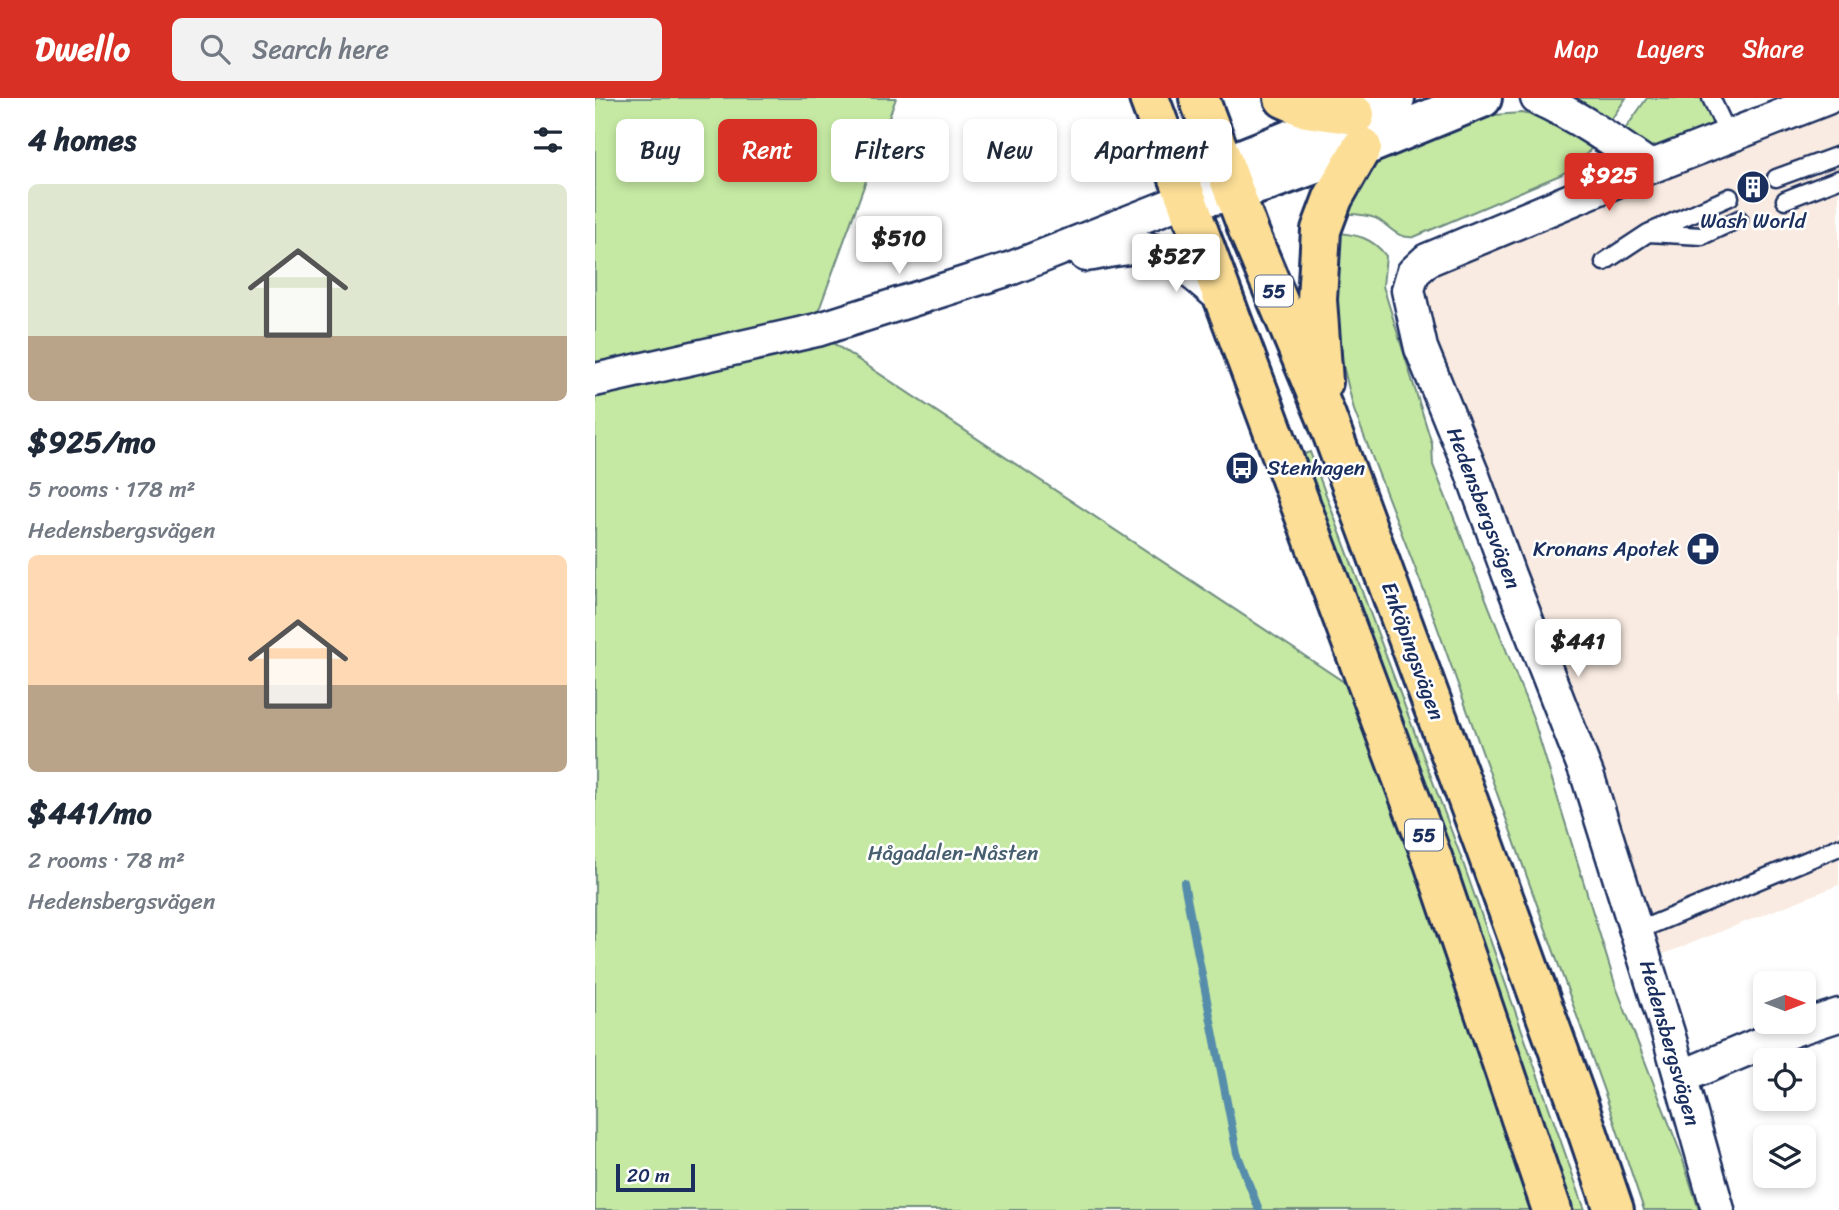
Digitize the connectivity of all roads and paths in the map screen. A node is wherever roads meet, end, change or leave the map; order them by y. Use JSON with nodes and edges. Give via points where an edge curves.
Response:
{"nodes":[{"id":1,"x":1149,"y":98,"type":"edge"},
{"id":2,"x":1199,"y":98,"type":"edge"},
{"id":3,"x":1284,"y":98,"type":"edge"},
{"id":4,"x":1395,"y":98,"type":"edge"},
{"id":5,"x":1482,"y":98,"type":"edge"},
{"id":6,"x":1537,"y":98,"type":"edge"},
{"id":7,"x":1711,"y":98,"type":"edge"},
{"id":8,"x":1827,"y":98,"type":"edge"},
{"id":9,"x":1207,"y":119,"type":"edge"},
{"id":10,"x":1358,"y":131,"type":"junction"},
{"id":11,"x":1729,"y":136,"type":"junction"},
{"id":12,"x":1839,"y":155,"type":"edge"},
{"id":13,"x":1650,"y":167,"type":"junction"},
{"id":14,"x":1232,"y":178,"type":"edge"},
{"id":15,"x":1776,"y":178,"type":"dead end"},
{"id":16,"x":1839,"y":179,"type":"edge"},
{"id":17,"x":1223,"y":182,"type":"edge"},
{"id":18,"x":1230,"y":182,"type":"edge"},
{"id":19,"x":1730,"y":197,"type":"dead end"},
{"id":20,"x":1187,"y":199,"type":"junction"},
{"id":21,"x":1785,"y":201,"type":"dead end"},
{"id":22,"x":1739,"y":219,"type":"dead end"},
{"id":23,"x":1648,"y":233,"type":"junction"},
{"id":24,"x":1604,"y":262,"type":"dead end"},
{"id":25,"x":1012,"y":268,"type":"junction"},
{"id":26,"x":1222,"y":298,"type":"junction"},
{"id":27,"x":595,"y":380,"type":"edge"},
{"id":28,"x":1326,"y":416,"type":"junction"},
{"id":29,"x":1839,"y":847,"type":"edge"},
{"id":30,"x":1637,"y":931,"type":"junction"},
{"id":31,"x":1839,"y":1014,"type":"edge"},
{"id":32,"x":1681,"y":1077,"type":"junction"},
{"id":33,"x":1552,"y":1210,"type":"edge"},
{"id":34,"x":1614,"y":1210,"type":"edge"},
{"id":35,"x":1719,"y":1210,"type":"edge"}],
"edges":[{"from":1,"to":20,"type":"main road","number":"55"},
{"from":2,"to":9,"type":"main road","name":"Enköpingsvägen","number":"55"},
{"from":3,"to":10,"type":"main road"},
{"from":4,"to":10,"type":"street"},
{"from":5,"to":10,"type":"street"},
{"from":6,"to":13,"type":"street"},
{"from":7,"to":11,"type":"lane"},
{"from":8,"to":11,"type":"street","name":"Hedensbergsvägen"},
{"from":10,"to":14,"type":"street"},
{"from":10,"to":28,"type":"main road","via":[[1321,230],[1317,300]]},
{"from":11,"to":13,"type":"street","name":"Hedensbergsvägen"},
{"from":12,"to":15,"type":"lane"},
{"from":13,"to":30,"type":"street","name":"Hedensbergsvägen","via":[[1427,260],[1413,273],[1408,290],[1421,348],[1588,777]]},
{"from":16,"to":21,"type":"lane"},
{"from":17,"to":20,"type":"street"},
{"from":18,"to":28,"type":"main road","name":"Enköpingsvägen","number":"55"},
{"from":19,"to":23,"type":"lane"},
{"from":20,"to":25,"type":"street"},
{"from":20,"to":26,"type":"main road","number":"55"},
{"from":22,"to":23,"type":"lane","via":[[1702,236]]},
{"from":23,"to":24,"type":"lane"},
{"from":25,"to":26,"type":"street","via":[[1131,248],[1155,251],[1177,261]]},
{"from":25,"to":27,"type":"street","via":[[817,330]]},
{"from":26,"to":33,"type":"main road","number":"55","via":[[1433,860]]},
{"from":28,"to":34,"type":"main road","name":"Enköpingsvägen","number":"55","via":[[1485,844]]},
{"from":29,"to":30,"type":"lane"},
{"from":30,"to":32,"type":"street","name":"Hedensbergsvägen"},
{"from":31,"to":32,"type":"street"},
{"from":32,"to":35,"type":"street","name":"Hedensbergsvägen"}]}
